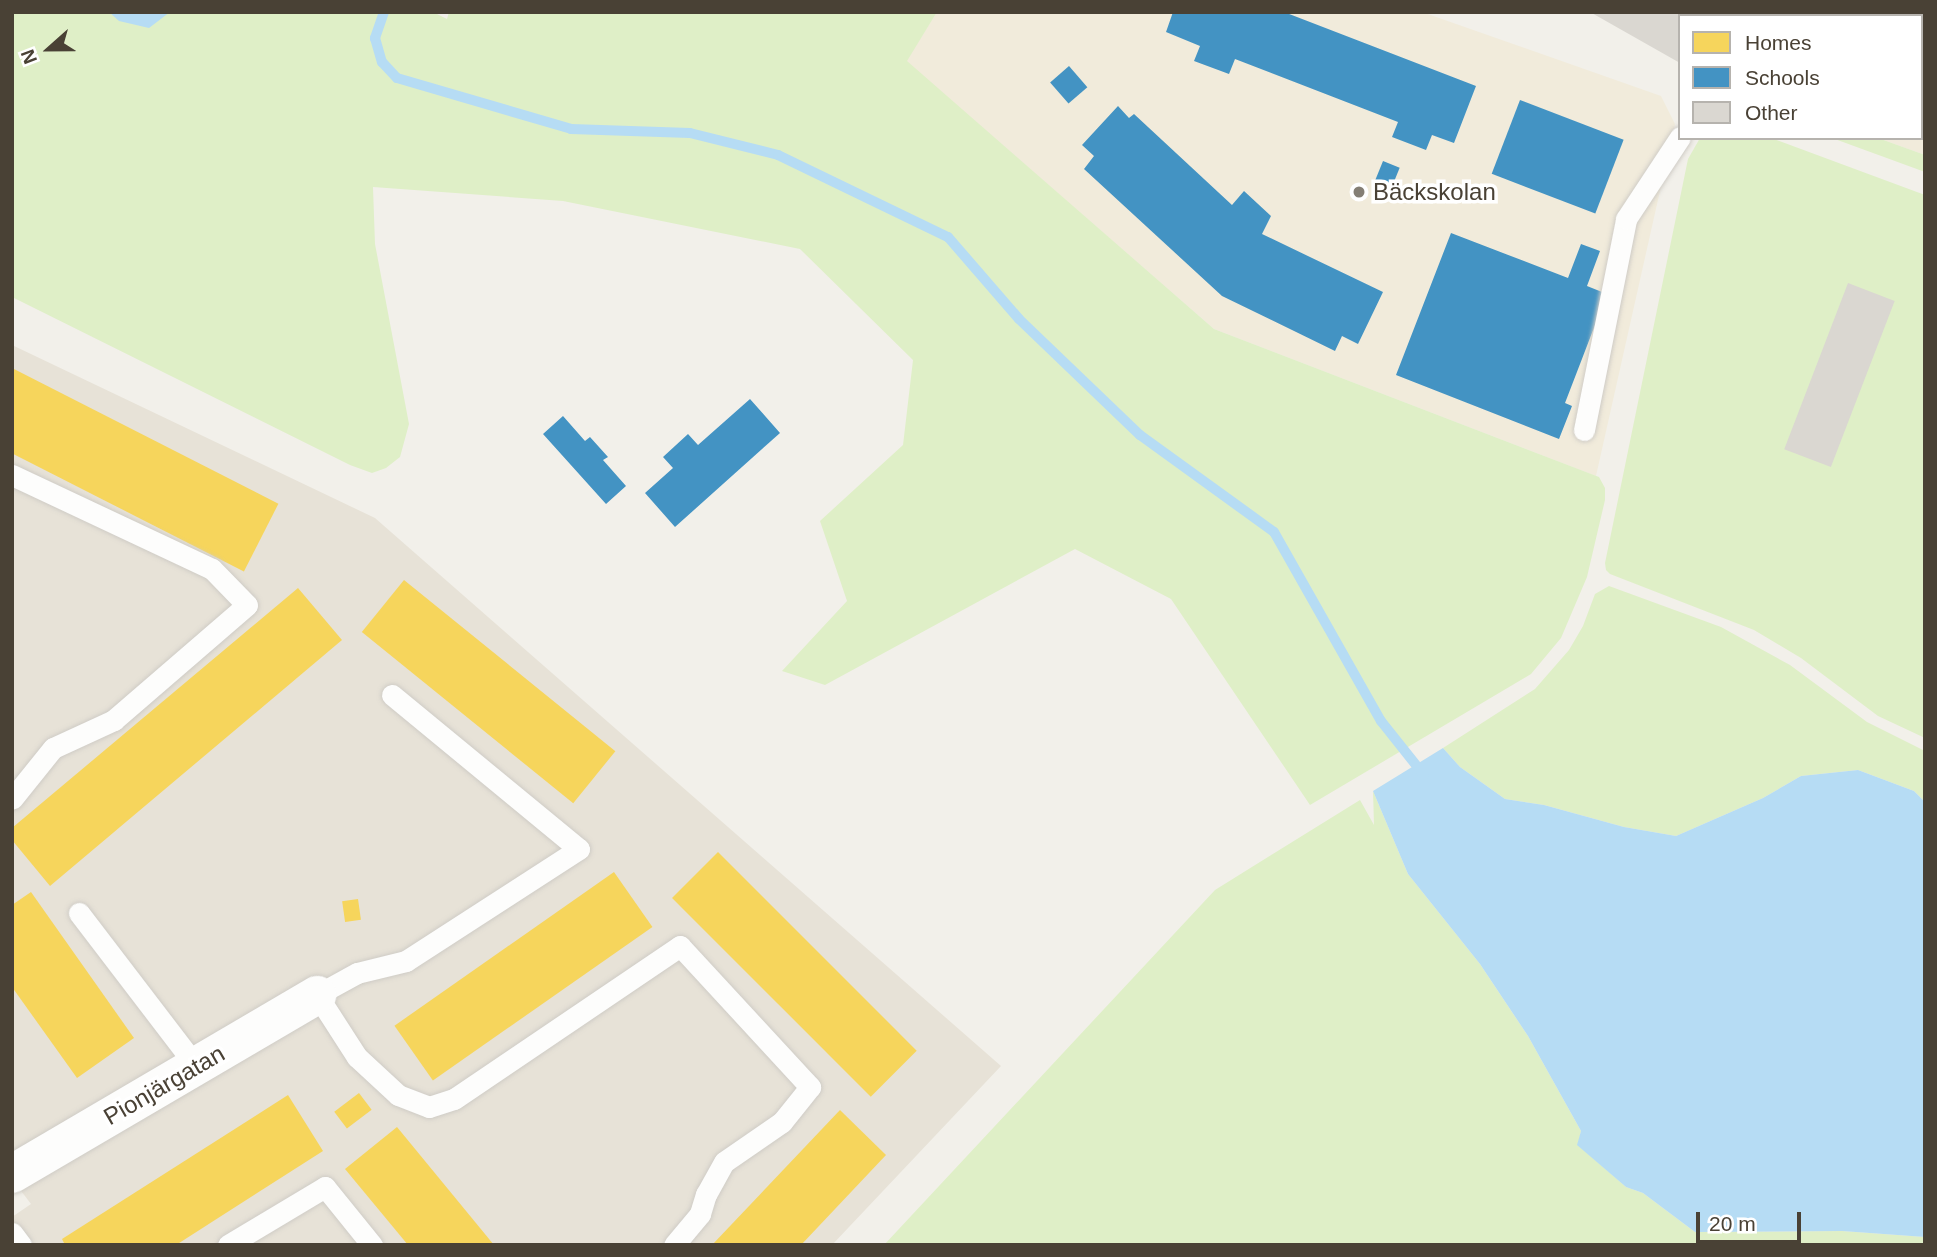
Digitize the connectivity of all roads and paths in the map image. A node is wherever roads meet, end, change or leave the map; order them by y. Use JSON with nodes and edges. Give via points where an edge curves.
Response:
{"nodes":[{"id":1,"x":1678,"y":140,"type":"edge"},
{"id":2,"x":1584,"y":430,"type":"dead end"},
{"id":3,"x":12,"y":475,"type":"edge"},
{"id":4,"x":392,"y":695,"type":"dead end"},
{"id":5,"x":12,"y":799,"type":"edge"},
{"id":6,"x":79,"y":913,"type":"dead end"},
{"id":7,"x":317,"y":995,"type":"junction"},
{"id":8,"x":195,"y":1066,"type":"junction"},
{"id":9,"x":12,"y":1174,"type":"edge"},
{"id":10,"x":12,"y":1233,"type":"edge"},
{"id":11,"x":21,"y":1245,"type":"edge"},
{"id":12,"x":228,"y":1245,"type":"edge"},
{"id":13,"x":372,"y":1245,"type":"edge"},
{"id":14,"x":674,"y":1245,"type":"edge"}],
"edges":[{"from":1,"to":2,"type":"lane","via":[[1626,219]]},
{"from":3,"to":5,"type":"lane","via":[[212,569],[247,605],[114,720],[53,748]]},
{"from":4,"to":7,"type":"lane","via":[[579,849],[406,961],[357,973]]},
{"from":6,"to":8,"type":"lane"},
{"from":7,"to":8,"type":"street","name":"Pionjärgatan"},
{"from":7,"to":14,"type":"lane","via":[[357,1057],[398,1095],[429,1107],[454,1099],[680,946],[810,1087],[782,1122],[724,1162],[700,1214]]},
{"from":8,"to":9,"type":"street","name":"Pionjärgatan"},
{"from":10,"to":11,"type":"lane"},
{"from":12,"to":13,"type":"lane","via":[[325,1188]]}]}
